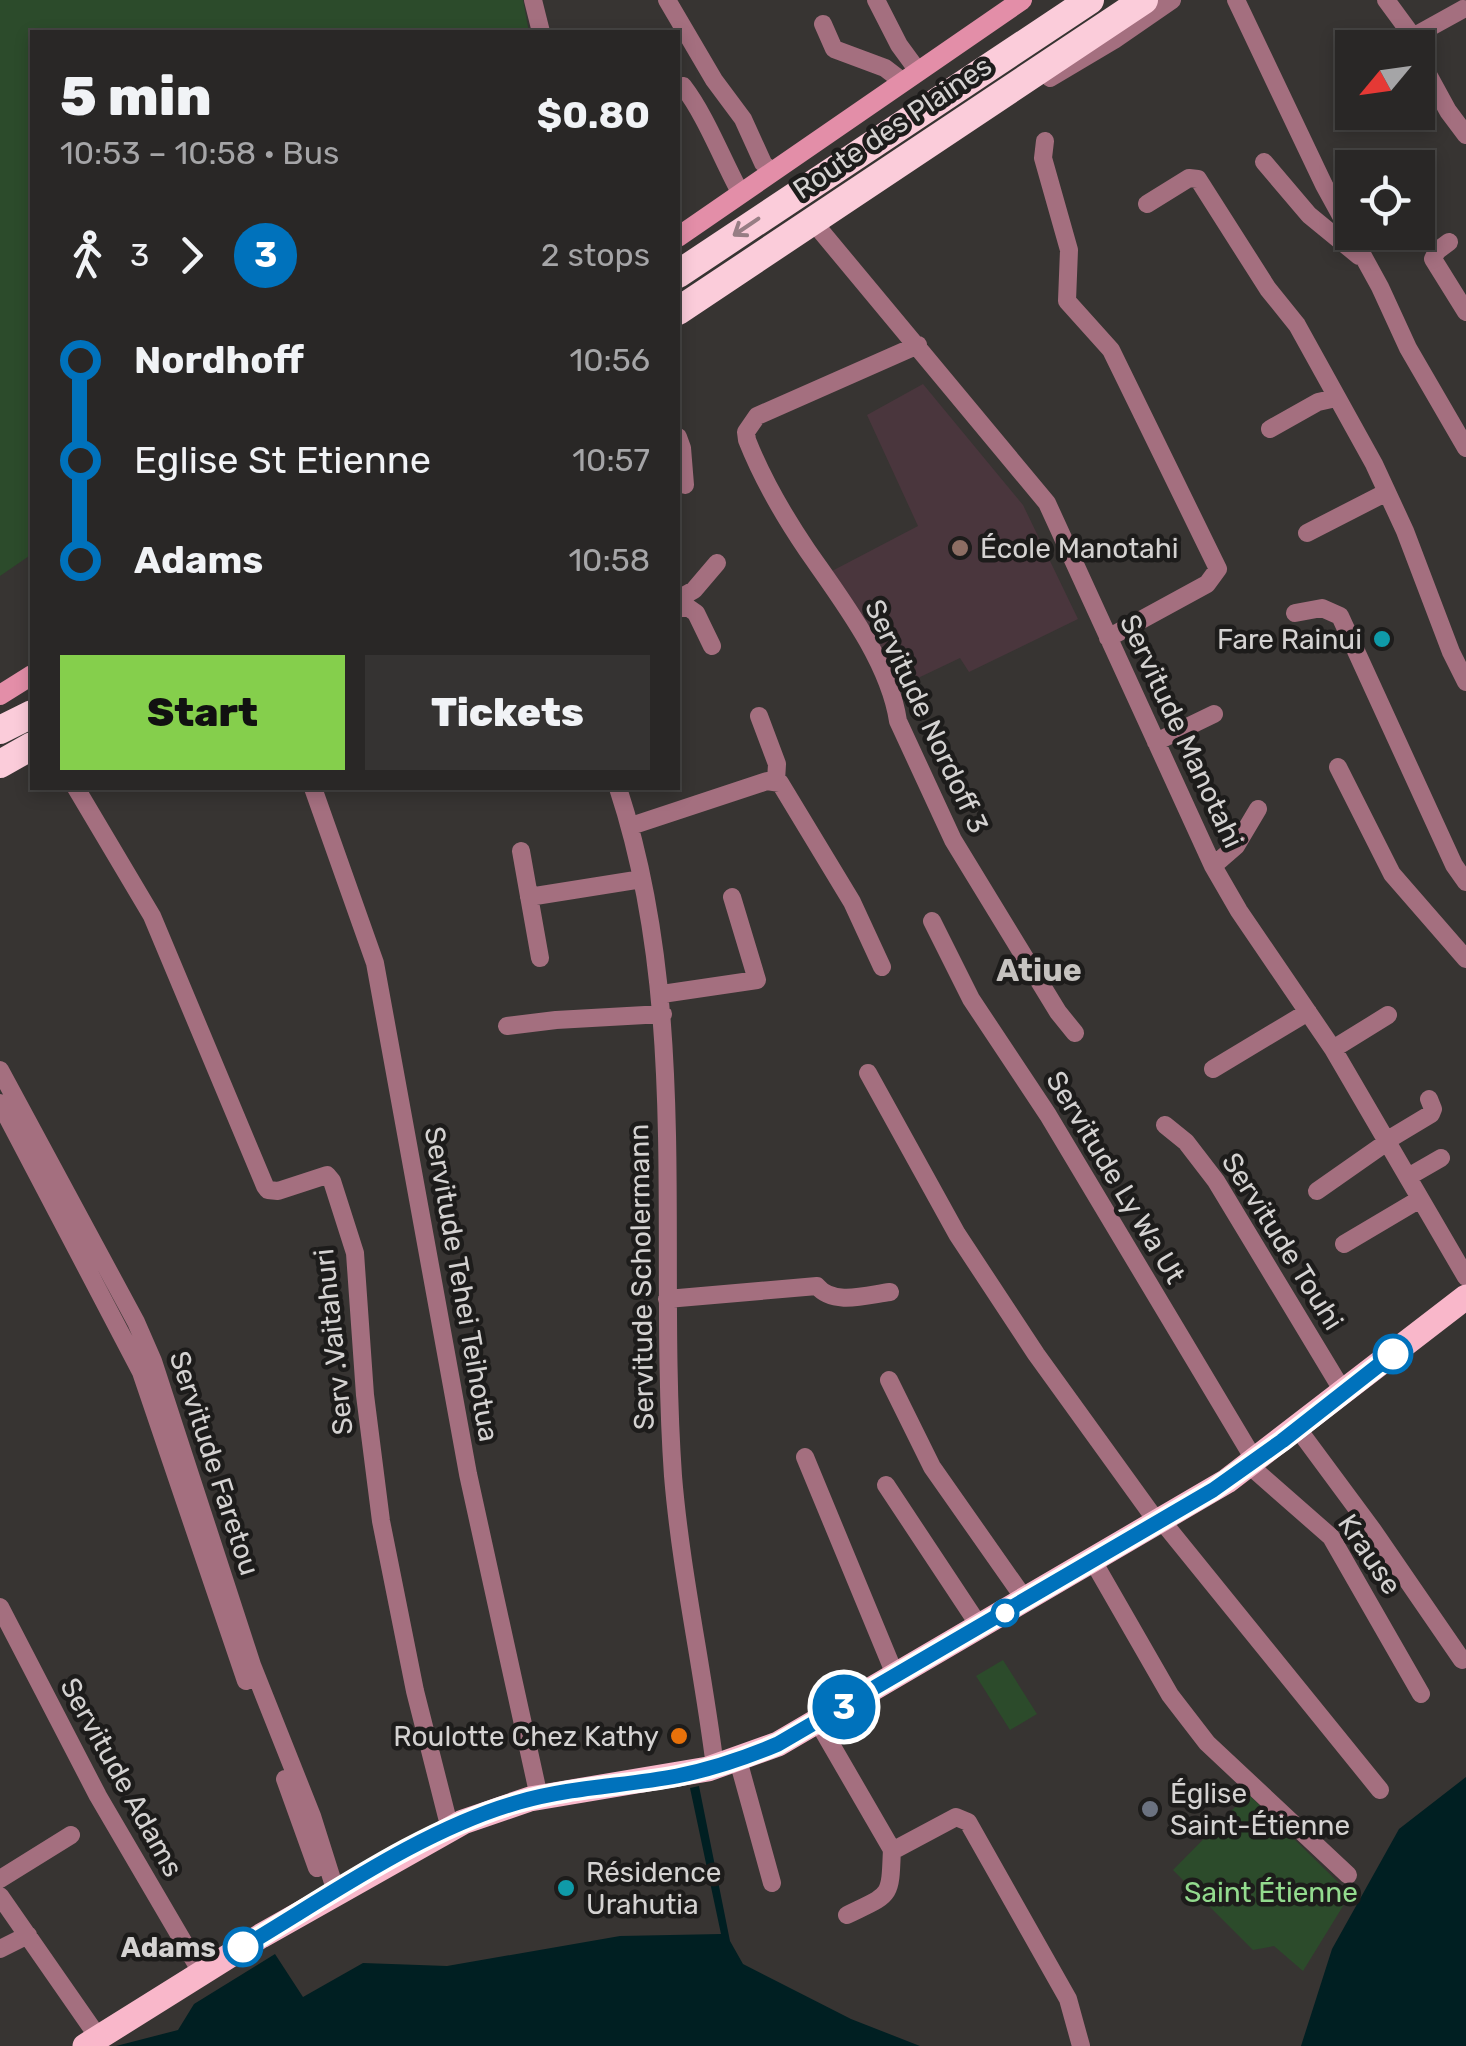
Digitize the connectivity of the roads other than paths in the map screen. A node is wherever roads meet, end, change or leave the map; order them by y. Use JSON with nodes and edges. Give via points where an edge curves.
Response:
{"nodes":[{"id":1,"x":533,"y":0,"type":"edge"},
{"id":2,"x":666,"y":0,"type":"edge"},
{"id":3,"x":876,"y":0,"type":"edge"},
{"id":4,"x":1022,"y":0,"type":"edge"},
{"id":5,"x":1090,"y":0,"type":"edge"},
{"id":6,"x":1144,"y":0,"type":"edge"},
{"id":7,"x":1172,"y":0,"type":"edge"},
{"id":8,"x":1236,"y":0,"type":"edge"},
{"id":9,"x":1386,"y":0,"type":"edge"},
{"id":10,"x":1463,"y":10,"type":"dead end"},
{"id":11,"x":823,"y":24,"type":"dead end"},
{"id":12,"x":540,"y":30,"type":"edge"},
{"id":13,"x":1405,"y":30,"type":"edge"},
{"id":14,"x":1430,"y":30,"type":"edge"},
{"id":15,"x":910,"y":76,"type":"junction"},
{"id":16,"x":1435,"y":84,"type":"edge"},
{"id":17,"x":683,"y":86,"type":"dead end"},
{"id":18,"x":736,"y":106,"type":"junction"},
{"id":19,"x":706,"y":125,"type":"junction"},
{"id":20,"x":1466,"y":135,"type":"edge"},
{"id":21,"x":1045,"y":141,"type":"dead end"},
{"id":22,"x":1264,"y":162,"type":"dead end"},
{"id":23,"x":772,"y":172,"type":"junction"},
{"id":24,"x":741,"y":194,"type":"junction"},
{"id":25,"x":1147,"y":204,"type":"dead end"},
{"id":26,"x":820,"y":230,"type":"junction"},
{"id":27,"x":680,"y":236,"type":"edge"},
{"id":28,"x":1449,"y":242,"type":"dead end"},
{"id":29,"x":1367,"y":263,"type":"junction"},
{"id":30,"x":680,"y":273,"type":"edge"},
{"id":31,"x":680,"y":310,"type":"edge"},
{"id":32,"x":1466,"y":312,"type":"edge"},
{"id":33,"x":680,"y":326,"type":"edge"},
{"id":34,"x":918,"y":345,"type":"junction"},
{"id":35,"x":1336,"y":398,"type":"junction"},
{"id":36,"x":1270,"y":428,"type":"dead end"},
{"id":37,"x":680,"y":442,"type":"edge"},
{"id":38,"x":1466,"y":448,"type":"edge"},
{"id":39,"x":685,"y":485,"type":"dead end"},
{"id":40,"x":1388,"y":492,"type":"junction"},
{"id":41,"x":1307,"y":532,"type":"dead end"},
{"id":42,"x":717,"y":563,"type":"dead end"},
{"id":43,"x":680,"y":598,"type":"edge"},
{"id":44,"x":680,"y":608,"type":"edge"},
{"id":45,"x":1295,"y":613,"type":"dead end"},
{"id":46,"x":1108,"y":638,"type":"junction"},
{"id":47,"x":712,"y":646,"type":"dead end"},
{"id":48,"x":30,"y":677,"type":"edge"},
{"id":49,"x":1466,"y":682,"type":"edge"},
{"id":50,"x":0,"y":695,"type":"edge"},
{"id":51,"x":1214,"y":714,"type":"dead end"},
{"id":52,"x":30,"y":715,"type":"edge"},
{"id":53,"x":754,"y":718,"type":"dead end"},
{"id":54,"x":0,"y":730,"type":"edge"},
{"id":55,"x":1156,"y":742,"type":"junction"},
{"id":56,"x":30,"y":747,"type":"edge"},
{"id":57,"x":0,"y":764,"type":"edge"},
{"id":58,"x":1338,"y":767,"type":"dead end"},
{"id":59,"x":771,"y":781,"type":"junction"},
{"id":60,"x":77,"y":790,"type":"edge"},
{"id":61,"x":314,"y":790,"type":"edge"},
{"id":62,"x":619,"y":790,"type":"edge"},
{"id":63,"x":1258,"y":809,"type":"dead end"},
{"id":64,"x":630,"y":826,"type":"junction"},
{"id":65,"x":521,"y":852,"type":"dead end"},
{"id":66,"x":1214,"y":866,"type":"junction"},
{"id":67,"x":642,"y":879,"type":"junction"},
{"id":68,"x":1466,"y":882,"type":"edge"},
{"id":69,"x":529,"y":897,"type":"junction"},
{"id":70,"x":732,"y":897,"type":"dead end"},
{"id":71,"x":932,"y":920,"type":"dead end"},
{"id":72,"x":540,"y":958,"type":"dead end"},
{"id":73,"x":1466,"y":959,"type":"edge"},
{"id":74,"x":882,"y":967,"type":"dead end"},
{"id":75,"x":662,"y":994,"type":"junction"},
{"id":76,"x":1308,"y":1012,"type":"junction"},
{"id":77,"x":663,"y":1014,"type":"junction"},
{"id":78,"x":1388,"y":1015,"type":"dead end"},
{"id":79,"x":507,"y":1026,"type":"dead end"},
{"id":80,"x":1380,"y":1032,"type":"dead end"},
{"id":81,"x":1074,"y":1033,"type":"dead end"},
{"id":82,"x":1336,"y":1053,"type":"junction"},
{"id":83,"x":1213,"y":1068,"type":"dead end"},
{"id":84,"x":0,"y":1070,"type":"edge"},
{"id":85,"x":868,"y":1073,"type":"dead end"},
{"id":86,"x":1429,"y":1099,"type":"dead end"},
{"id":87,"x":0,"y":1103,"type":"edge"},
{"id":88,"x":1165,"y":1125,"type":"dead end"},
{"id":89,"x":1387,"y":1142,"type":"junction"},
{"id":90,"x":1441,"y":1158,"type":"dead end"},
{"id":91,"x":1408,"y":1178,"type":"junction"},
{"id":92,"x":1316,"y":1191,"type":"dead end"},
{"id":93,"x":1420,"y":1199,"type":"junction"},
{"id":94,"x":1344,"y":1244,"type":"dead end"},
{"id":95,"x":1466,"y":1277,"type":"edge"},
{"id":96,"x":890,"y":1292,"type":"dead end"},
{"id":97,"x":1466,"y":1297,"type":"edge"},
{"id":98,"x":667,"y":1299,"type":"junction"},
{"id":99,"x":889,"y":1380,"type":"dead end"},
{"id":100,"x":1344,"y":1393,"type":"junction"},
{"id":101,"x":1298,"y":1429,"type":"junction"},
{"id":102,"x":805,"y":1457,"type":"dead end"},
{"id":103,"x":1252,"y":1463,"type":"junction"},
{"id":104,"x":886,"y":1485,"type":"dead end"},
{"id":105,"x":1158,"y":1523,"type":"junction"},
{"id":106,"x":1093,"y":1561,"type":"junction"},
{"id":107,"x":1026,"y":1601,"type":"junction"},
{"id":108,"x":0,"y":1608,"type":"edge"},
{"id":109,"x":980,"y":1627,"type":"junction"},
{"id":110,"x":1462,"y":1660,"type":"dead end"},
{"id":111,"x":896,"y":1676,"type":"junction"},
{"id":112,"x":1421,"y":1694,"type":"dead end"},
{"id":113,"x":1302,"y":1709,"type":"dead end"},
{"id":114,"x":818,"y":1722,"type":"junction"},
{"id":115,"x":726,"y":1763,"type":"junction"},
{"id":116,"x":1380,"y":1790,"type":"dead end"},
{"id":117,"x":540,"y":1796,"type":"junction"},
{"id":118,"x":450,"y":1829,"type":"junction"},
{"id":119,"x":71,"y":1835,"type":"dead end"},
{"id":120,"x":892,"y":1848,"type":"junction"},
{"id":121,"x":1348,"y":1875,"type":"dead end"},
{"id":122,"x":0,"y":1879,"type":"edge"},
{"id":123,"x":772,"y":1883,"type":"dead end"},
{"id":124,"x":332,"y":1894,"type":"junction"},
{"id":125,"x":0,"y":1896,"type":"edge"},
{"id":126,"x":847,"y":1915,"type":"dead end"},
{"id":127,"x":28,"y":1936,"type":"junction"},
{"id":128,"x":0,"y":1949,"type":"edge"},
{"id":129,"x":202,"y":1972,"type":"junction"},
{"id":130,"x":92,"y":2042,"type":"edge"},
{"id":131,"x":1081,"y":2046,"type":"edge"}],
"edges":[{"from":1,"to":12,"type":"street"},
{"from":2,"to":18,"type":"street"},
{"from":3,"to":15,"type":"street"},
{"from":4,"to":15,"type":"main road","name":"Route des Plaines"},
{"from":5,"to":30,"type":"highway","name":"Route des Plaines","one_way":true},
{"from":6,"to":31,"type":"highway","name":"Route des Plaines"},
{"from":7,"to":26,"type":"street","via":[[970,126]]},
{"from":8,"to":29,"type":"street"},
{"from":9,"to":13,"type":"street"},
{"from":10,"to":14,"type":"street"},
{"from":11,"to":15,"type":"street","via":[[834,48]]},
{"from":15,"to":23,"type":"main road","name":"Route des Plaines"},
{"from":16,"to":20,"type":"street"},
{"from":17,"to":19,"type":"street"},
{"from":18,"to":19,"type":"street"},
{"from":18,"to":23,"type":"street"},
{"from":19,"to":24,"type":"street"},
{"from":21,"to":46,"type":"street","via":[[1043,158],[1069,250],[1067,302],[1111,350],[1218,569],[1208,584]]},
{"from":22,"to":29,"type":"street","via":[[1309,215]]},
{"from":23,"to":24,"type":"main road","name":"Route des Plaines"},
{"from":24,"to":27,"type":"main road","name":"Route des Plaines"},
{"from":25,"to":35,"type":"street","via":[[1198,178],[1297,325]]},
{"from":26,"to":33,"type":"street"},
{"from":26,"to":34,"type":"street","name":"Servitude Manotahi"},
{"from":28,"to":32,"type":"street","via":[[1433,259]]},
{"from":29,"to":38,"type":"street"},
{"from":34,"to":46,"type":"street","name":"Servitude Manotahi","via":[[1047,503]]},
{"from":34,"to":81,"type":"street","name":"Servitude Nordoff 3","via":[[757,416],[746,440],[788,520],[850,610],[953,840]]},
{"from":35,"to":36,"type":"street"},
{"from":35,"to":40,"type":"street"},
{"from":37,"to":39,"type":"street"},
{"from":40,"to":41,"type":"street"},
{"from":40,"to":49,"type":"street"},
{"from":42,"to":43,"type":"street"},
{"from":44,"to":47,"type":"street","via":[[696,613]]},
{"from":45,"to":68,"type":"street","via":[[1322,608],[1340,616]]},
{"from":46,"to":55,"type":"street","name":"Servitude Manotahi"},
{"from":48,"to":50,"type":"main road"},
{"from":51,"to":55,"type":"street"},
{"from":52,"to":54,"type":"highway"},
{"from":53,"to":59,"type":"street","via":[[777,764]]},
{"from":55,"to":66,"type":"street","name":"Servitude Manotahi"},
{"from":56,"to":57,"type":"highway"},
{"from":58,"to":73,"type":"street","via":[[1392,874]]},
{"from":59,"to":64,"type":"street"},
{"from":59,"to":74,"type":"street","via":[[852,902]]},
{"from":60,"to":118,"type":"street","name":"Serv .Vaitahuri","via":[[152,916],[268,1190],[327,1174],[332,1181],[355,1253],[381,1521]]},
{"from":61,"to":117,"type":"street","name":"Servitude Tehei Teihotua","via":[[376,964],[468,1474]]},
{"from":62,"to":64,"type":"street","name":"Servitude Scholermann"},
{"from":63,"to":66,"type":"street","via":[[1236,846]]},
{"from":64,"to":67,"type":"street","name":"Servitude Scholermann"},
{"from":65,"to":69,"type":"street"},
{"from":66,"to":76,"type":"street","name":"Servitude Manotahi"},
{"from":67,"to":69,"type":"street"},
{"from":67,"to":75,"type":"street","name":"Servitude Scholermann"},
{"from":69,"to":72,"type":"street"},
{"from":70,"to":75,"type":"street","via":[[756,980]]},
{"from":71,"to":103,"type":"street","name":"Servitude Ly Wa Ut","via":[[971,999],[1048,1115]]},
{"from":75,"to":77,"type":"street","name":"Servitude Scholermann"},
{"from":76,"to":82,"type":"street","name":"Servitude Manotahi"},
{"from":76,"to":83,"type":"street"},
{"from":77,"to":79,"type":"street"},
{"from":77,"to":98,"type":"street","name":"Servitude Scholermann"},
{"from":78,"to":82,"type":"street"},
{"from":80,"to":82,"type":"street"},
{"from":82,"to":89,"type":"street","name":"Servitude Manotahi"},
{"from":84,"to":124,"type":"street","name":"Servitude Faretou","via":[[154,1361],[256,1676],[312,1816]]},
{"from":85,"to":105,"type":"street","via":[[957,1234]]},
{"from":86,"to":89,"type":"street","via":[[1431,1114]]},
{"from":87,"to":124,"type":"street","name":"Servitude Faretou","via":[[142,1372],[237,1658]]},
{"from":88,"to":100,"type":"street","name":"Servitude Touhi","via":[[1216,1181]]},
{"from":89,"to":91,"type":"street","name":"Servitude Manotahi"},
{"from":89,"to":92,"type":"street"},
{"from":90,"to":91,"type":"street"},
{"from":91,"to":93,"type":"street","name":"Servitude Manotahi"},
{"from":93,"to":94,"type":"street"},
{"from":93,"to":95,"type":"street","name":"Servitude Manotahi"},
{"from":96,"to":98,"type":"street","via":[[839,1298],[817,1286]]},
{"from":97,"to":100,"type":"main road"},
{"from":98,"to":115,"type":"street","name":"Servitude Scholermann","via":[[676,1519]]},
{"from":99,"to":107,"type":"street","via":[[932,1467]]},
{"from":100,"to":101,"type":"main road"},
{"from":101,"to":103,"type":"main road"},
{"from":101,"to":110,"type":"street"},
{"from":102,"to":111,"type":"street"},
{"from":103,"to":105,"type":"main road"},
{"from":103,"to":112,"type":"street","name":"Krause","via":[[1331,1536]]},
{"from":104,"to":109,"type":"street"},
{"from":105,"to":106,"type":"main road"},
{"from":105,"to":113,"type":"street"},
{"from":105,"to":116,"type":"street"},
{"from":106,"to":107,"type":"main road"},
{"from":106,"to":121,"type":"street","via":[[1170,1695],[1207,1743]]},
{"from":107,"to":109,"type":"main road"},
{"from":108,"to":129,"type":"street","name":"Servitude Adams","via":[[98,1796]]},
{"from":109,"to":111,"type":"main road"},
{"from":111,"to":114,"type":"main road"},
{"from":114,"to":115,"type":"main road"},
{"from":114,"to":120,"type":"street"},
{"from":115,"to":117,"type":"main road"},
{"from":115,"to":123,"type":"street","name":"Servitude Scholermann"},
{"from":117,"to":118,"type":"main road"},
{"from":118,"to":124,"type":"main road"},
{"from":119,"to":122,"type":"street"},
{"from":120,"to":126,"type":"street","via":[[886,1896]]},
{"from":120,"to":131,"type":"street","via":[[956,1816],[968,1822],[1068,1999]]},
{"from":124,"to":129,"type":"main road"},
{"from":125,"to":127,"type":"street"},
{"from":127,"to":128,"type":"street"},
{"from":127,"to":130,"type":"street"},
{"from":129,"to":130,"type":"main road"}]}
